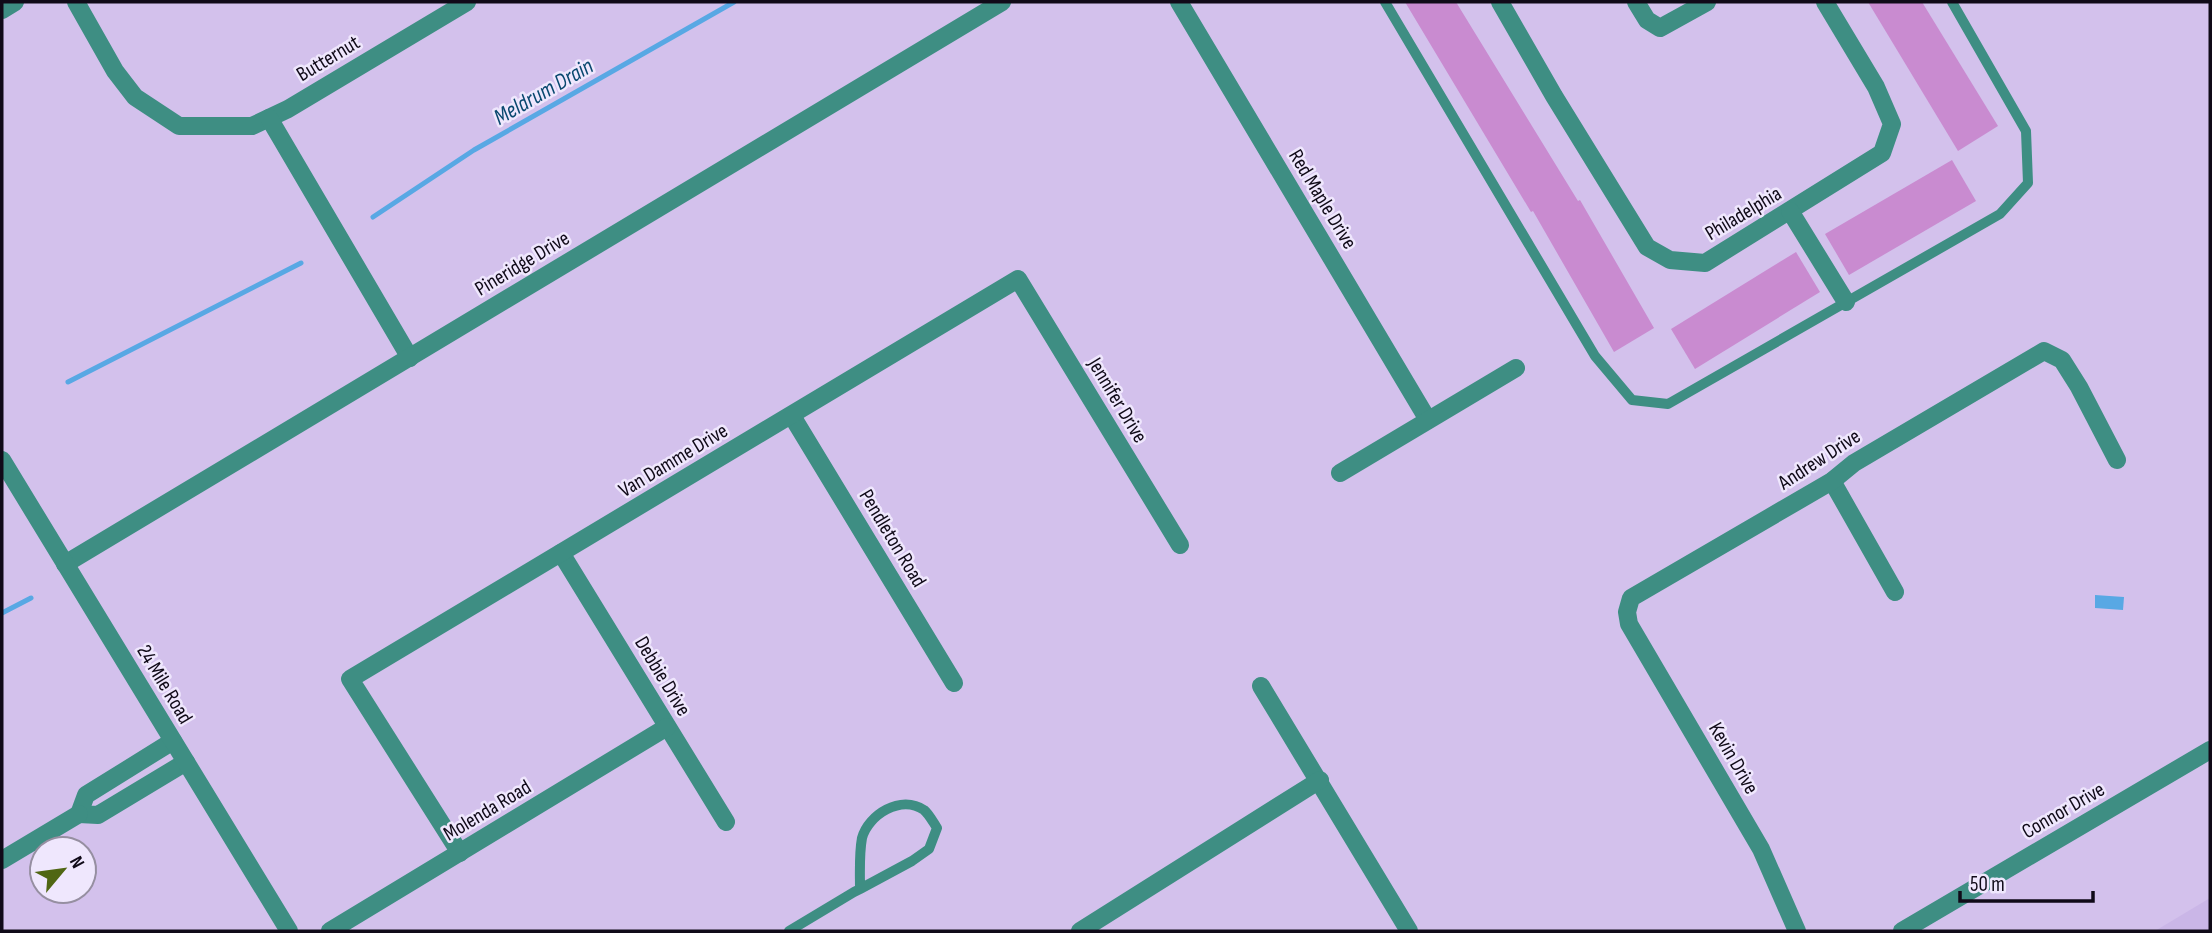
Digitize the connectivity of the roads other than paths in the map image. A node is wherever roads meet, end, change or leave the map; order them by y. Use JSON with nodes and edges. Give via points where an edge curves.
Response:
{"nodes":[{"id":1,"x":15,"y":2,"type":"edge"},
{"id":2,"x":76,"y":2,"type":"edge"},
{"id":3,"x":467,"y":2,"type":"edge"},
{"id":4,"x":1002,"y":2,"type":"edge"},
{"id":5,"x":1179,"y":2,"type":"edge"},
{"id":6,"x":1385,"y":2,"type":"edge"},
{"id":7,"x":1500,"y":2,"type":"edge"},
{"id":8,"x":1636,"y":2,"type":"edge"},
{"id":9,"x":1705,"y":2,"type":"edge"},
{"id":10,"x":1825,"y":2,"type":"edge"},
{"id":11,"x":1952,"y":2,"type":"edge"},
{"id":12,"x":2,"y":10,"type":"edge"},
{"id":13,"x":269,"y":118,"type":"junction"},
{"id":14,"x":1790,"y":211,"type":"junction"},
{"id":15,"x":1018,"y":279,"type":"joint"},
{"id":16,"x":1846,"y":302,"type":"junction"},
{"id":17,"x":410,"y":358,"type":"junction"},
{"id":18,"x":1516,"y":368,"type":"dead end"},
{"id":19,"x":792,"y":416,"type":"junction"},
{"id":20,"x":1428,"y":420,"type":"junction"},
{"id":21,"x":2,"y":460,"type":"edge"},
{"id":22,"x":2117,"y":460,"type":"dead end"},
{"id":23,"x":1340,"y":473,"type":"dead end"},
{"id":24,"x":1832,"y":481,"type":"junction"},
{"id":25,"x":1180,"y":545,"type":"dead end"},
{"id":26,"x":561,"y":553,"type":"junction"},
{"id":27,"x":65,"y":564,"type":"junction"},
{"id":28,"x":1895,"y":592,"type":"dead end"},
{"id":29,"x":1627,"y":612,"type":"joint"},
{"id":30,"x":954,"y":683,"type":"dead end"},
{"id":31,"x":1261,"y":686,"type":"dead end"},
{"id":32,"x":667,"y":727,"type":"junction"},
{"id":33,"x":173,"y":741,"type":"junction"},
{"id":34,"x":2210,"y":750,"type":"edge"},
{"id":35,"x":186,"y":762,"type":"junction"},
{"id":36,"x":1320,"y":780,"type":"junction"},
{"id":37,"x":79,"y":814,"type":"junction"},
{"id":38,"x":726,"y":822,"type":"dead end"},
{"id":39,"x":460,"y":853,"type":"junction"},
{"id":40,"x":2,"y":860,"type":"edge"},
{"id":41,"x":860,"y":889,"type":"junction"},
{"id":42,"x":289,"y":931,"type":"edge"},
{"id":43,"x":330,"y":931,"type":"edge"},
{"id":44,"x":789,"y":931,"type":"edge"},
{"id":45,"x":1080,"y":931,"type":"edge"},
{"id":46,"x":1409,"y":931,"type":"edge"},
{"id":47,"x":1797,"y":931,"type":"edge"},
{"id":48,"x":1902,"y":931,"type":"edge"}],
"edges":[{"from":1,"to":12,"type":"street"},
{"from":2,"to":13,"type":"street","name":"Butternut","via":[[135,97],[179,126],[252,126]]},
{"from":3,"to":13,"type":"street","name":"Butternut"},
{"from":4,"to":17,"type":"street","name":"Pineridge Drive"},
{"from":5,"to":20,"type":"street","name":"Red Maple Drive"},
{"from":6,"to":16,"type":"lane","via":[[1595,356],[1632,400],[1668,404]]},
{"from":7,"to":14,"type":"street","name":"Philadelphia","via":[[1647,247],[1670,260],[1705,263]]},
{"from":8,"to":9,"type":"street","via":[[1647,20],[1660,28]]},
{"from":10,"to":14,"type":"street","name":"Philadelphia","via":[[1876,87],[1892,124],[1882,153]]},
{"from":11,"to":16,"type":"lane","via":[[2025,131],[2028,183],[2000,214]]},
{"from":13,"to":17,"type":"street"},
{"from":14,"to":16,"type":"street"},
{"from":15,"to":19,"type":"street","name":"Van Damme Drive"},
{"from":15,"to":25,"type":"street","name":"Jennifer Drive"},
{"from":17,"to":27,"type":"street","name":"Pineridge Drive"},
{"from":18,"to":20,"type":"street"},
{"from":19,"to":26,"type":"street","name":"Van Damme Drive"},
{"from":19,"to":30,"type":"street","name":"Pendleton Road"},
{"from":20,"to":23,"type":"street"},
{"from":21,"to":27,"type":"street","name":"24 Mile Road"},
{"from":22,"to":24,"type":"street","name":"Andrew Drive","via":[[2062,360],[2044,351],[1854,463]]},
{"from":24,"to":28,"type":"street"},
{"from":24,"to":29,"type":"street","name":"Andrew Drive","via":[[1631,598]]},
{"from":26,"to":32,"type":"street","name":"Debbie Drive"},
{"from":26,"to":39,"type":"street","name":"Van Damme Drive","via":[[350,679]]},
{"from":27,"to":33,"type":"street","name":"24 Mile Road"},
{"from":29,"to":47,"type":"street","name":"Kevin Drive","via":[[1629,624],[1761,849]]},
{"from":31,"to":36,"type":"street"},
{"from":32,"to":38,"type":"street","name":"Debbie Drive"},
{"from":32,"to":39,"type":"street","name":"Molenda Road"},
{"from":33,"to":35,"type":"street","name":"24 Mile Road"},
{"from":33,"to":37,"type":"street","via":[[86,795]]},
{"from":34,"to":48,"type":"street","name":"Connor Drive"},
{"from":35,"to":37,"type":"street","via":[[98,815]]},
{"from":35,"to":42,"type":"street","name":"24 Mile Road"},
{"from":36,"to":45,"type":"street"},
{"from":36,"to":46,"type":"street"},
{"from":37,"to":40,"type":"street"},
{"from":39,"to":43,"type":"street","name":"Molenda Road"},
{"from":41,"to":41,"type":"lane","via":[[929,849],[937,828],[924,810],[908,804],[885,809],[870,821],[862,839]]},
{"from":41,"to":44,"type":"lane"}]}
